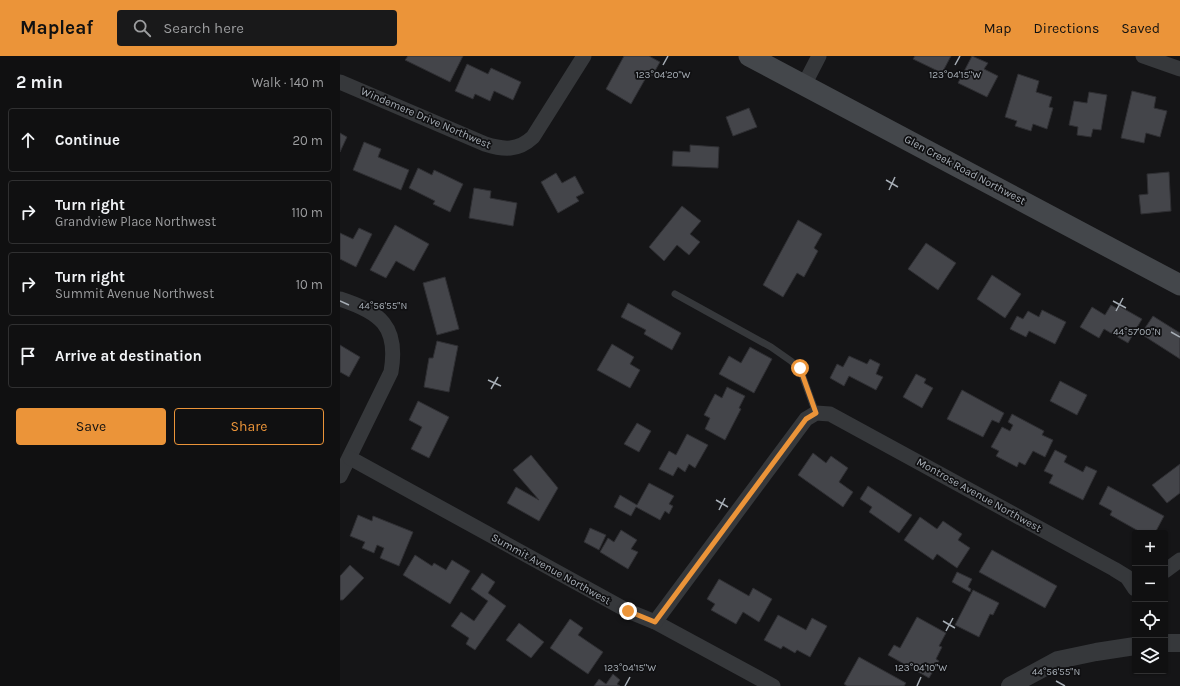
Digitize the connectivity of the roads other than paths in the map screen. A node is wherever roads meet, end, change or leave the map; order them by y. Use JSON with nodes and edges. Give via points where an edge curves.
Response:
{"nodes":[{"id":1,"x":584,"y":56,"type":"edge"},
{"id":2,"x":749,"y":56,"type":"edge"},
{"id":3,"x":819,"y":56,"type":"edge"},
{"id":4,"x":1143,"y":56,"type":"edge"},
{"id":5,"x":1180,"y":69,"type":"edge"},
{"id":6,"x":340,"y":82,"type":"edge"},
{"id":7,"x":804,"y":85,"type":"junction"},
{"id":8,"x":1180,"y":284,"type":"edge"},
{"id":9,"x":675,"y":294,"type":"dead end"},
{"id":10,"x":340,"y":299,"type":"edge"},
{"id":11,"x":816,"y":413,"type":"junction"},
{"id":12,"x":350,"y":458,"type":"junction"},
{"id":13,"x":340,"y":476,"type":"edge"},
{"id":14,"x":1180,"y":560,"type":"edge"},
{"id":15,"x":1168,"y":569,"type":"edge"},
{"id":16,"x":1132,"y":584,"type":"edge"},
{"id":17,"x":655,"y":622,"type":"junction"},
{"id":18,"x":1180,"y":642,"type":"edge"},
{"id":19,"x":1168,"y":643,"type":"edge"},
{"id":20,"x":1132,"y":646,"type":"edge"},
{"id":21,"x":773,"y":686,"type":"edge"},
{"id":22,"x":1010,"y":686,"type":"edge"}],
"edges":[{"from":1,"to":6,"type":"street","name":"Windemere Drive Northwest","via":[[533,137],[524,145],[512,149],[499,149],[485,144]]},
{"from":2,"to":7,"type":"main road","name":"Glen Creek Road Northwest"},
{"from":3,"to":7,"type":"street"},
{"from":4,"to":5,"type":"street"},
{"from":7,"to":8,"type":"main road","name":"Glen Creek Road Northwest"},
{"from":9,"to":11,"type":"lane","via":[[771,347],[800,368]]},
{"from":10,"to":12,"type":"street","via":[[364,307],[378,316],[388,329],[394,354],[392,372]]},
{"from":11,"to":16,"type":"street","name":"Montrose Avenue Northwest","via":[[830,414],[1107,565]]},
{"from":11,"to":17,"type":"street","via":[[806,419]]},
{"from":12,"to":13,"type":"street"},
{"from":12,"to":17,"type":"street","name":"Summit Avenue Northwest","via":[[628,611]]},
{"from":14,"to":15,"type":"street"},
{"from":17,"to":21,"type":"street","name":"Summit Avenue Northwest"},
{"from":18,"to":19,"type":"street"},
{"from":20,"to":22,"type":"street","via":[[1058,660]]}]}
